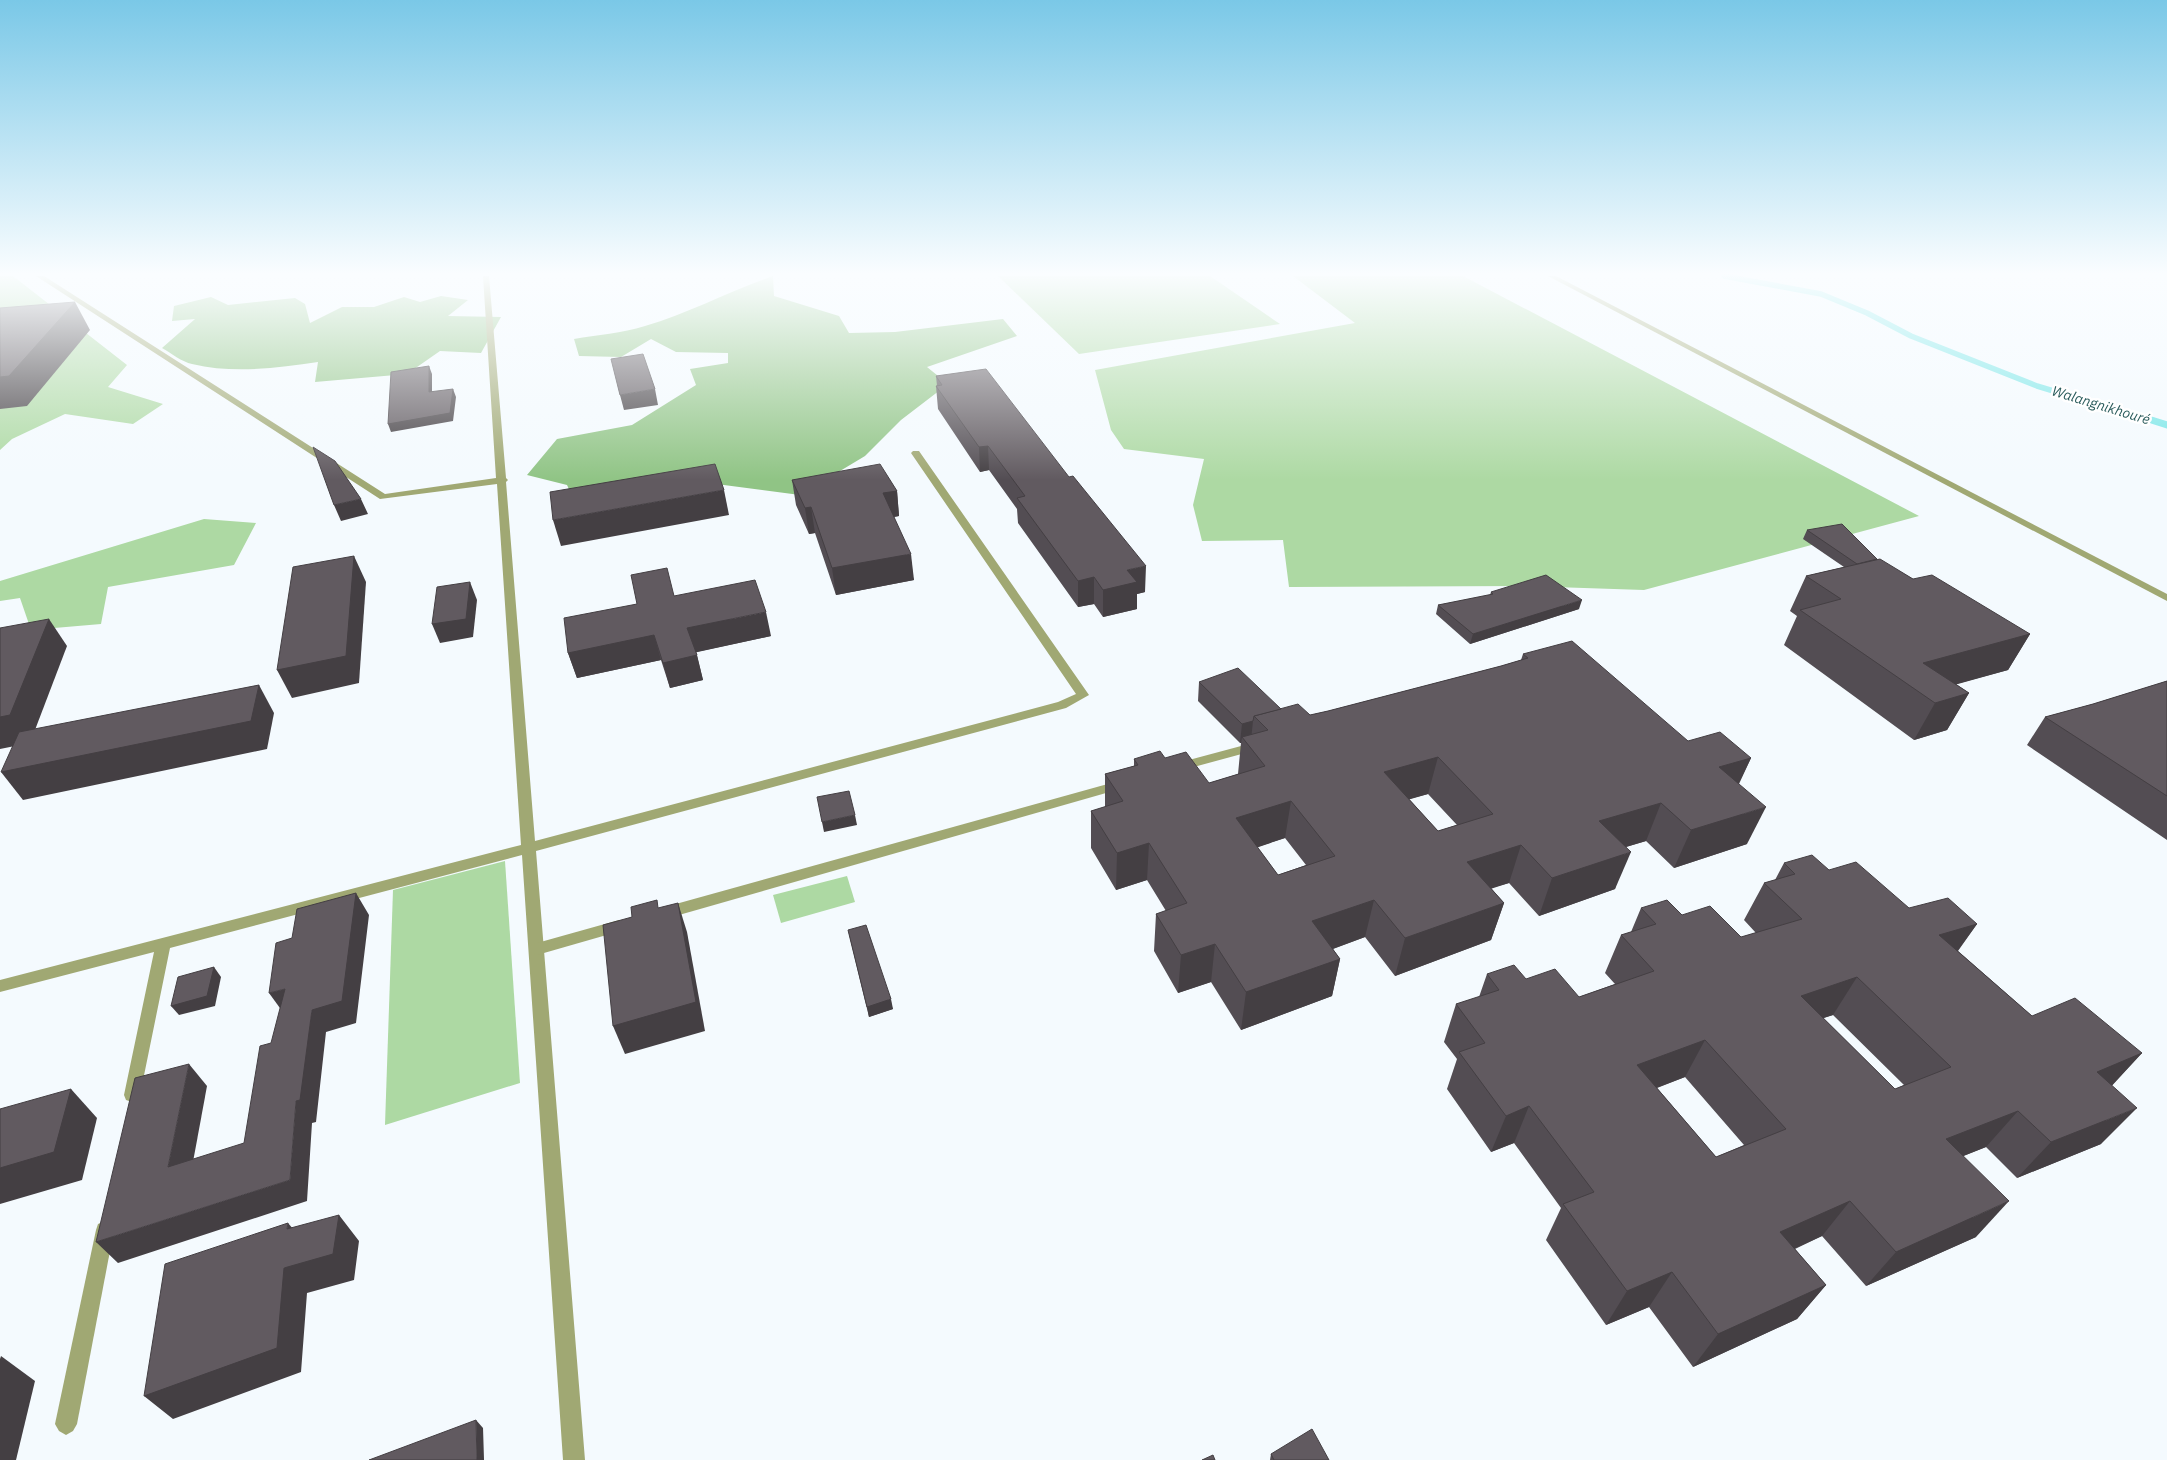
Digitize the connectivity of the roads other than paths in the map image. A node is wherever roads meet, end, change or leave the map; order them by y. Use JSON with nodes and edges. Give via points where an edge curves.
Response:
{"nodes":[{"id":1,"x":145,"y":344,"type":"edge"},
{"id":2,"x":492,"y":344,"type":"edge"},
{"id":3,"x":1681,"y":344,"type":"edge"},
{"id":4,"x":916,"y":453,"type":"dead end"},
{"id":5,"x":503,"y":480,"type":"junction"},
{"id":6,"x":2167,"y":598,"type":"edge"},
{"id":7,"x":1268,"y":742,"type":"edge"},
{"id":8,"x":1162,"y":772,"type":"edge"},
{"id":9,"x":1133,"y":780,"type":"edge"},
{"id":10,"x":529,"y":848,"type":"junction"},
{"id":11,"x":652,"y":916,"type":"edge"},
{"id":12,"x":633,"y":922,"type":"edge"},
{"id":13,"x":163,"y":943,"type":"junction"},
{"id":14,"x":537,"y":949,"type":"junction"},
{"id":15,"x":0,"y":986,"type":"edge"},
{"id":16,"x":129,"y":1108,"type":"edge"},
{"id":17,"x":108,"y":1215,"type":"edge"},
{"id":18,"x":66,"y":1424,"type":"dead end"},
{"id":19,"x":574,"y":1460,"type":"edge"}],
"edges":[{"from":1,"to":5,"type":"street","via":[[383,497]]},
{"from":2,"to":5,"type":"street"},
{"from":3,"to":6,"type":"street"},
{"from":4,"to":10,"type":"street","via":[[1083,695],[1062,705]]},
{"from":5,"to":10,"type":"street"},
{"from":7,"to":8,"type":"street"},
{"from":9,"to":11,"type":"street"},
{"from":10,"to":13,"type":"street"},
{"from":10,"to":14,"type":"street"},
{"from":12,"to":14,"type":"street"},
{"from":13,"to":15,"type":"street"},
{"from":13,"to":16,"type":"street"},
{"from":14,"to":19,"type":"street"},
{"from":17,"to":18,"type":"street"}]}
